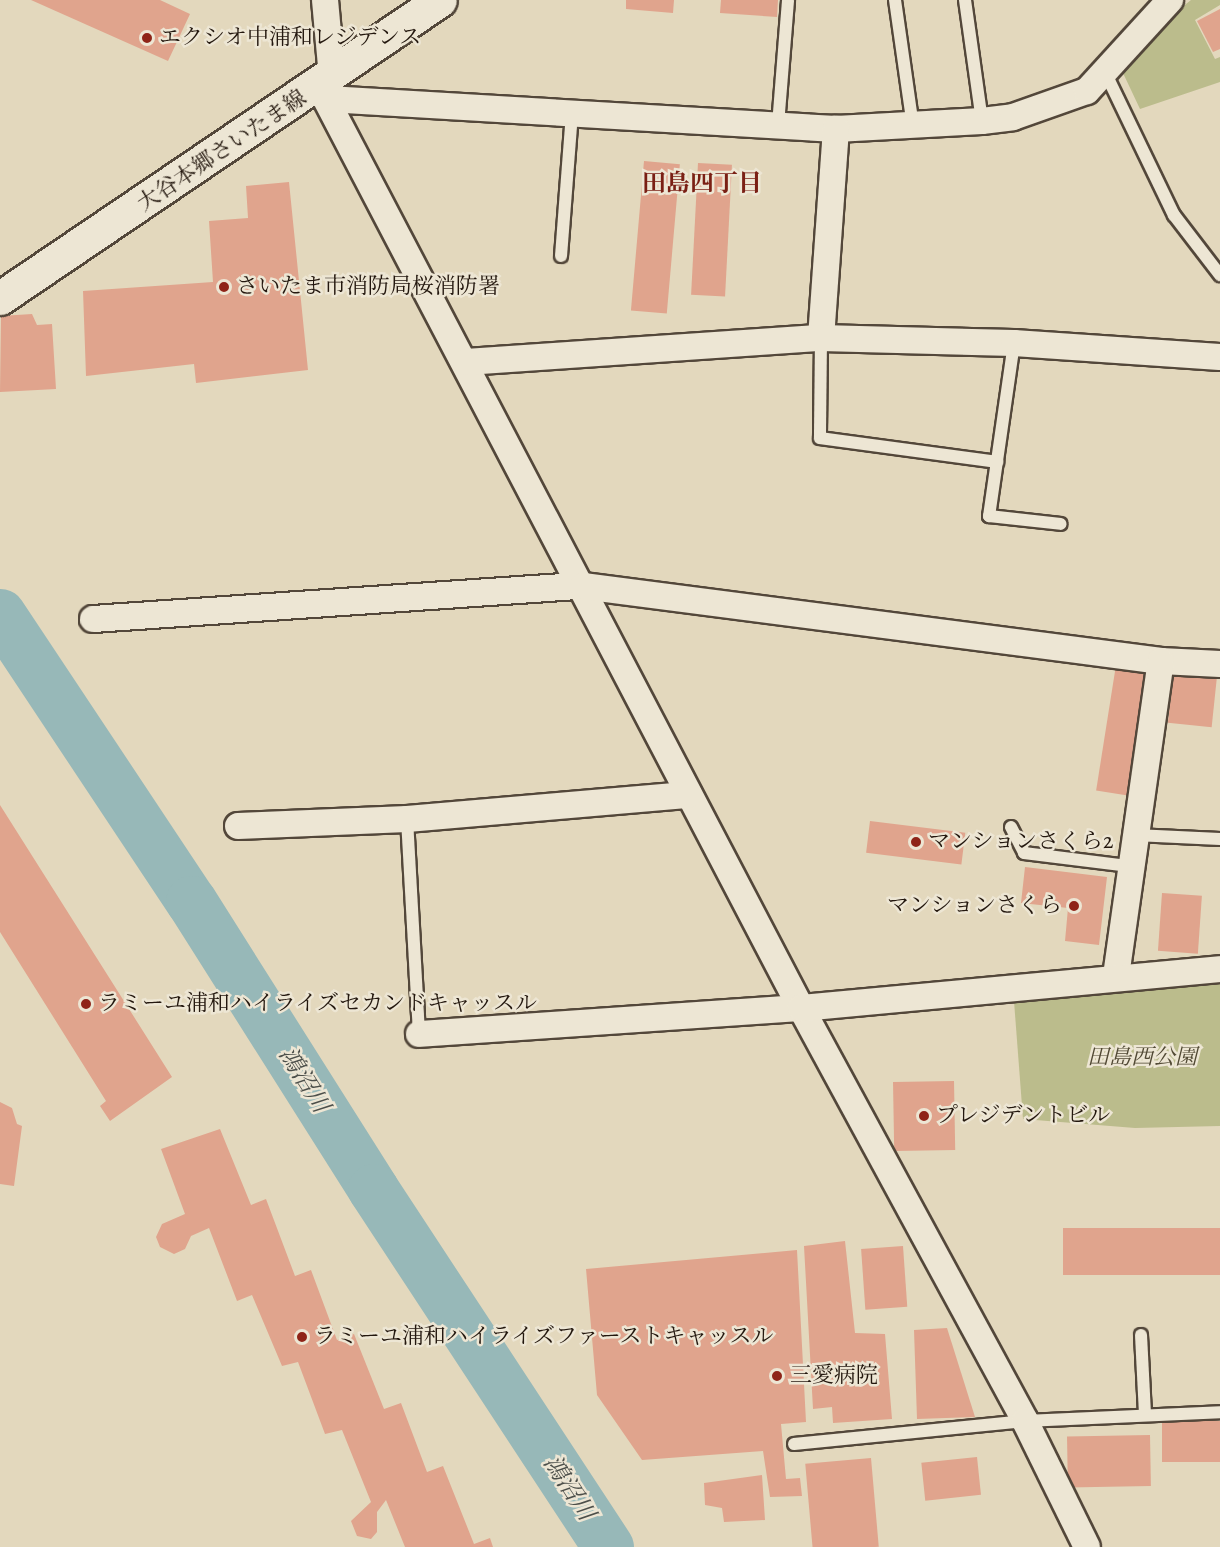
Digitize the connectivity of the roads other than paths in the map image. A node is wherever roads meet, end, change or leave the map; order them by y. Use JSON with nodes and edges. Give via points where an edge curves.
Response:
{"nodes":[{"id":1,"x":325,"y":0,"type":"edge"},
{"id":2,"x":440,"y":0,"type":"edge"},
{"id":3,"x":788,"y":0,"type":"edge"},
{"id":4,"x":895,"y":0,"type":"edge"},
{"id":5,"x":964,"y":0,"type":"edge"},
{"id":6,"x":1170,"y":0,"type":"edge"},
{"id":7,"x":1106,"y":74,"type":"junction"},
{"id":8,"x":326,"y":87,"type":"junction"},
{"id":9,"x":572,"y":110,"type":"junction"},
{"id":10,"x":982,"y":121,"type":"junction"},
{"id":11,"x":778,"y":125,"type":"junction"},
{"id":12,"x":913,"y":126,"type":"junction"},
{"id":13,"x":836,"y":129,"type":"junction"},
{"id":14,"x":561,"y":256,"type":"dead end"},
{"id":15,"x":1220,"y":275,"type":"edge"},
{"id":16,"x":0,"y":298,"type":"edge"},
{"id":17,"x":821,"y":338,"type":"junction"},
{"id":18,"x":1014,"y":343,"type":"junction"},
{"id":19,"x":1220,"y":357,"type":"edge"},
{"id":20,"x":466,"y":362,"type":"junction"},
{"id":21,"x":997,"y":462,"type":"junction"},
{"id":22,"x":1060,"y":524,"type":"dead end"},
{"id":23,"x":583,"y":586,"type":"junction"},
{"id":24,"x":93,"y":619,"type":"dead end"},
{"id":25,"x":1161,"y":661,"type":"junction"},
{"id":26,"x":1220,"y":664,"type":"edge"},
{"id":27,"x":689,"y":795,"type":"junction"},
{"id":28,"x":407,"y":819,"type":"junction"},
{"id":29,"x":238,"y":826,"type":"dead end"},
{"id":30,"x":1011,"y":827,"type":"dead end"},
{"id":31,"x":1133,"y":835,"type":"junction"},
{"id":32,"x":1220,"y":839,"type":"edge"},
{"id":33,"x":1130,"y":866,"type":"junction"},
{"id":34,"x":1220,"y":969,"type":"edge"},
{"id":35,"x":1116,"y":976,"type":"junction"},
{"id":36,"x":801,"y":1008,"type":"junction"},
{"id":37,"x":419,"y":1034,"type":"joint"},
{"id":38,"x":1141,"y":1335,"type":"dead end"},
{"id":39,"x":1220,"y":1412,"type":"edge"},
{"id":40,"x":1145,"y":1415,"type":"junction"},
{"id":41,"x":1026,"y":1420,"type":"junction"},
{"id":42,"x":794,"y":1444,"type":"dead end"},
{"id":43,"x":1087,"y":1547,"type":"edge"}],
"edges":[{"from":1,"to":8,"type":"street"},
{"from":2,"to":8,"type":"main road","name":"大谷本郷さいたま線"},
{"from":3,"to":11,"type":"lane"},
{"from":4,"to":12,"type":"lane"},
{"from":5,"to":10,"type":"lane"},
{"from":6,"to":7,"type":"street"},
{"from":7,"to":10,"type":"street","via":[[1087,91],[1013,117]]},
{"from":7,"to":15,"type":"lane","via":[[1174,215]]},
{"from":8,"to":9,"type":"street"},
{"from":8,"to":16,"type":"main road","name":"大谷本郷さいたま線"},
{"from":8,"to":20,"type":"street"},
{"from":9,"to":11,"type":"street"},
{"from":9,"to":14,"type":"lane"},
{"from":10,"to":12,"type":"street"},
{"from":11,"to":13,"type":"street"},
{"from":12,"to":13,"type":"street"},
{"from":13,"to":17,"type":"street"},
{"from":17,"to":18,"type":"street"},
{"from":17,"to":20,"type":"street"},
{"from":17,"to":21,"type":"lane","via":[[820,438]]},
{"from":18,"to":19,"type":"street"},
{"from":18,"to":21,"type":"lane"},
{"from":20,"to":23,"type":"street"},
{"from":21,"to":22,"type":"lane","via":[[989,516]]},
{"from":23,"to":24,"type":"street"},
{"from":23,"to":25,"type":"street"},
{"from":23,"to":27,"type":"street"},
{"from":25,"to":26,"type":"street"},
{"from":25,"to":31,"type":"street"},
{"from":27,"to":28,"type":"street"},
{"from":27,"to":36,"type":"street"},
{"from":28,"to":29,"type":"street"},
{"from":28,"to":37,"type":"lane"},
{"from":30,"to":33,"type":"lane","via":[[1024,853]]},
{"from":31,"to":32,"type":"lane"},
{"from":31,"to":33,"type":"street"},
{"from":33,"to":35,"type":"street"},
{"from":34,"to":35,"type":"street"},
{"from":35,"to":36,"type":"street"},
{"from":36,"to":37,"type":"street"},
{"from":36,"to":41,"type":"street"},
{"from":38,"to":40,"type":"lane"},
{"from":39,"to":40,"type":"lane"},
{"from":40,"to":41,"type":"lane"},
{"from":41,"to":42,"type":"lane"},
{"from":41,"to":43,"type":"street"}]}
